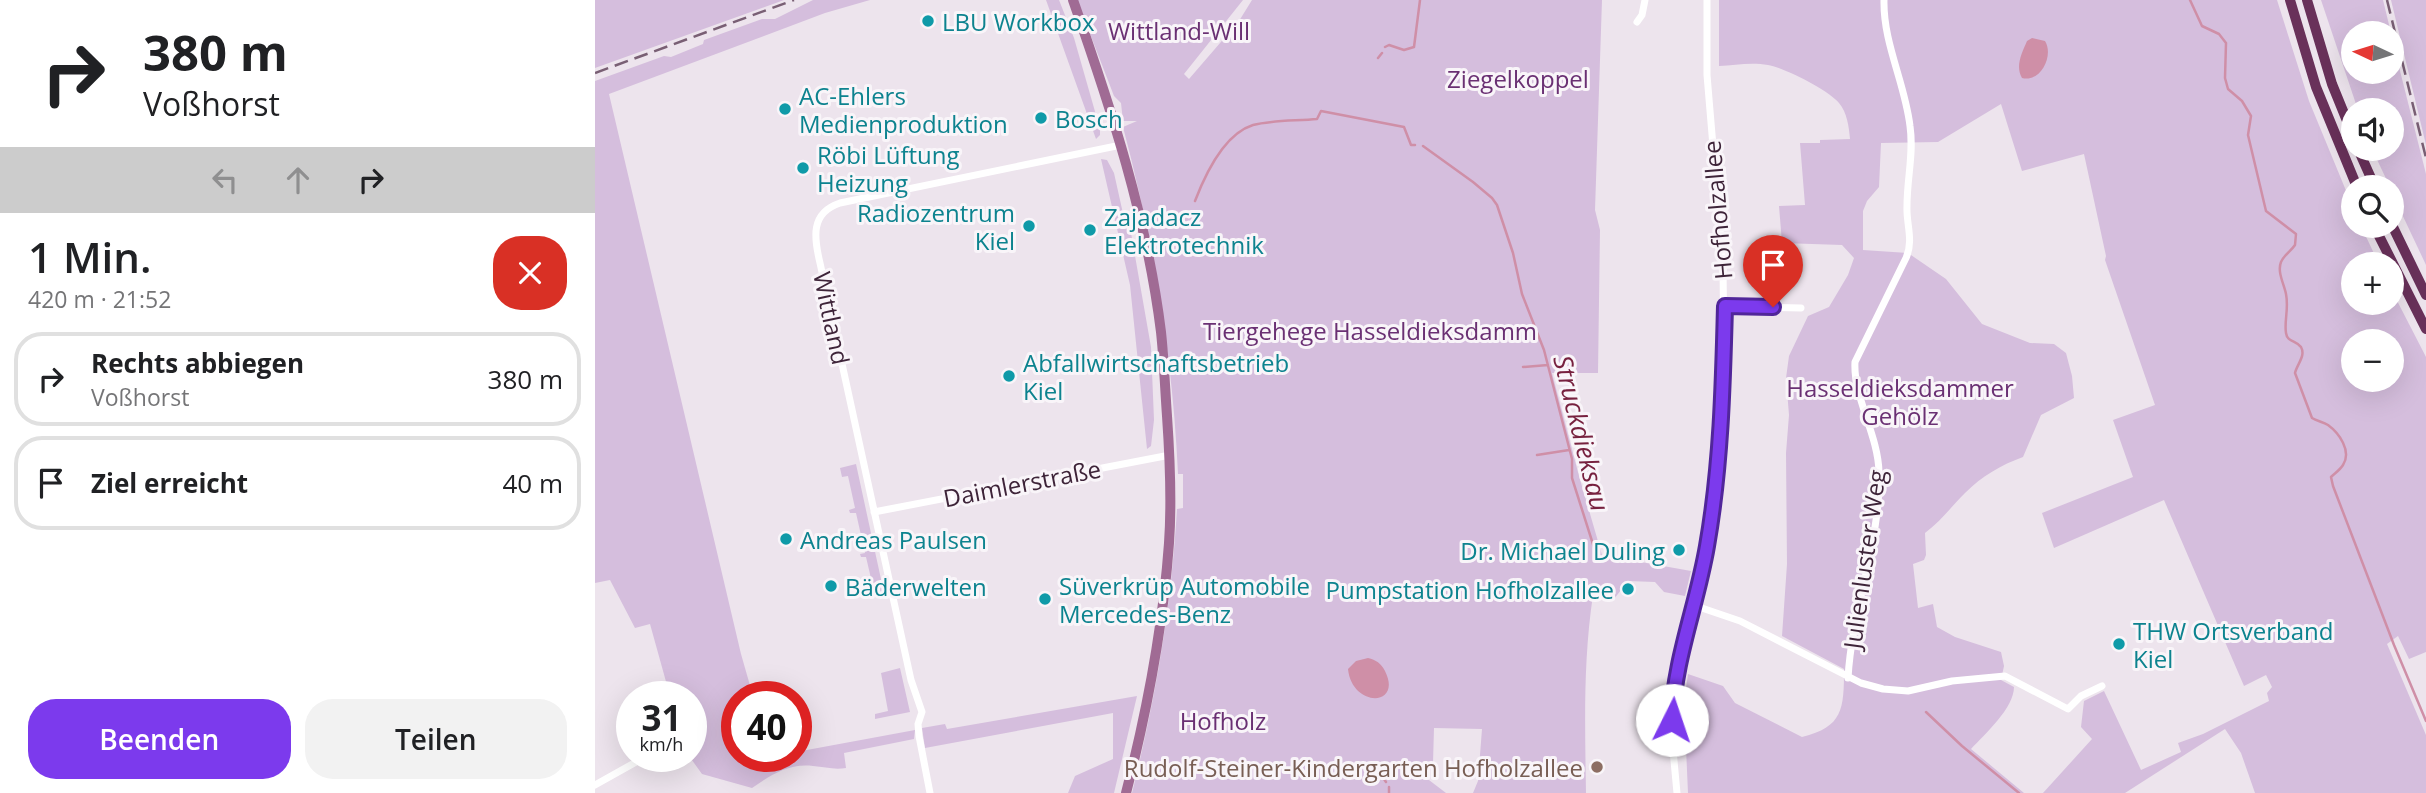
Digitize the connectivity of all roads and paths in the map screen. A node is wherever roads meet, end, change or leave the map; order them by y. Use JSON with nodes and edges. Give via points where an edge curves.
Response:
{"nodes":[{"id":1,"x":1073,"y":0,"type":"edge"},
{"id":2,"x":1645,"y":0,"type":"edge"},
{"id":3,"x":1707,"y":0,"type":"edge"},
{"id":4,"x":1884,"y":0,"type":"edge"},
{"id":5,"x":2290,"y":0,"type":"edge"},
{"id":6,"x":2307,"y":0,"type":"edge"},
{"id":7,"x":1637,"y":22,"type":"dead end"},
{"id":8,"x":2341,"y":106,"type":"edge"},
{"id":9,"x":1121,"y":145,"type":"junction"},
{"id":10,"x":2352,"y":175,"type":"edge"},
{"id":11,"x":2380,"y":238,"type":"edge"},
{"id":12,"x":2398,"y":238,"type":"edge"},
{"id":13,"x":2426,"y":295,"type":"edge"},
{"id":14,"x":1725,"y":306,"type":"junction"},
{"id":15,"x":1801,"y":308,"type":"dead end"},
{"id":16,"x":2426,"y":329,"type":"edge"},
{"id":17,"x":1170,"y":455,"type":"junction"},
{"id":18,"x":874,"y":512,"type":"junction"},
{"id":19,"x":1693,"y":605,"type":"junction"},
{"id":20,"x":1848,"y":678,"type":"junction"},
{"id":21,"x":2102,"y":686,"type":"dead end"},
{"id":22,"x":622,"y":772,"type":"edge"},
{"id":23,"x":596,"y":789,"type":"edge"},
{"id":24,"x":930,"y":793,"type":"edge"},
{"id":25,"x":1126,"y":793,"type":"edge"},
{"id":26,"x":1677,"y":793,"type":"edge"}],
"edges":[{"from":1,"to":9,"type":"main road"},
{"from":2,"to":7,"type":"street"},
{"from":3,"to":14,"type":"street","name":"Hofholzallee","via":[[1707,75]]},
{"from":4,"to":20,"type":"street","name":"Julienluster Weg","via":[[1884,25],[1902,84],[1913,145],[1907,206],[1911,244],[1856,362],[1879,472]]},
{"from":5,"to":10,"type":"highway","via":[[2316,87]]},
{"from":6,"to":8,"type":"highway"},
{"from":9,"to":17,"type":"main road","via":[[1161,332]]},
{"from":9,"to":18,"type":"street","name":"Wittland","via":[[840,203],[820,216],[815,241]]},
{"from":11,"to":16,"type":"highway"},
{"from":12,"to":13,"type":"highway"},
{"from":14,"to":15,"type":"street"},
{"from":14,"to":19,"type":"street","name":"Hofholzallee","via":[[1717,481]]},
{"from":17,"to":18,"type":"street","name":"Daimlerstraße"},
{"from":17,"to":25,"type":"main road","via":[[1169,542],[1161,623]]},
{"from":18,"to":24,"type":"street","name":"Wittland","via":[[922,712],[918,724]]},
{"from":19,"to":20,"type":"street","via":[[1740,621]]},
{"from":19,"to":26,"type":"street","name":"Hofholzallee","via":[[1674,689]]},
{"from":20,"to":21,"type":"street","via":[[1908,691],[2005,676],[2068,709]]},
{"from":22,"to":23,"type":"street"}]}
